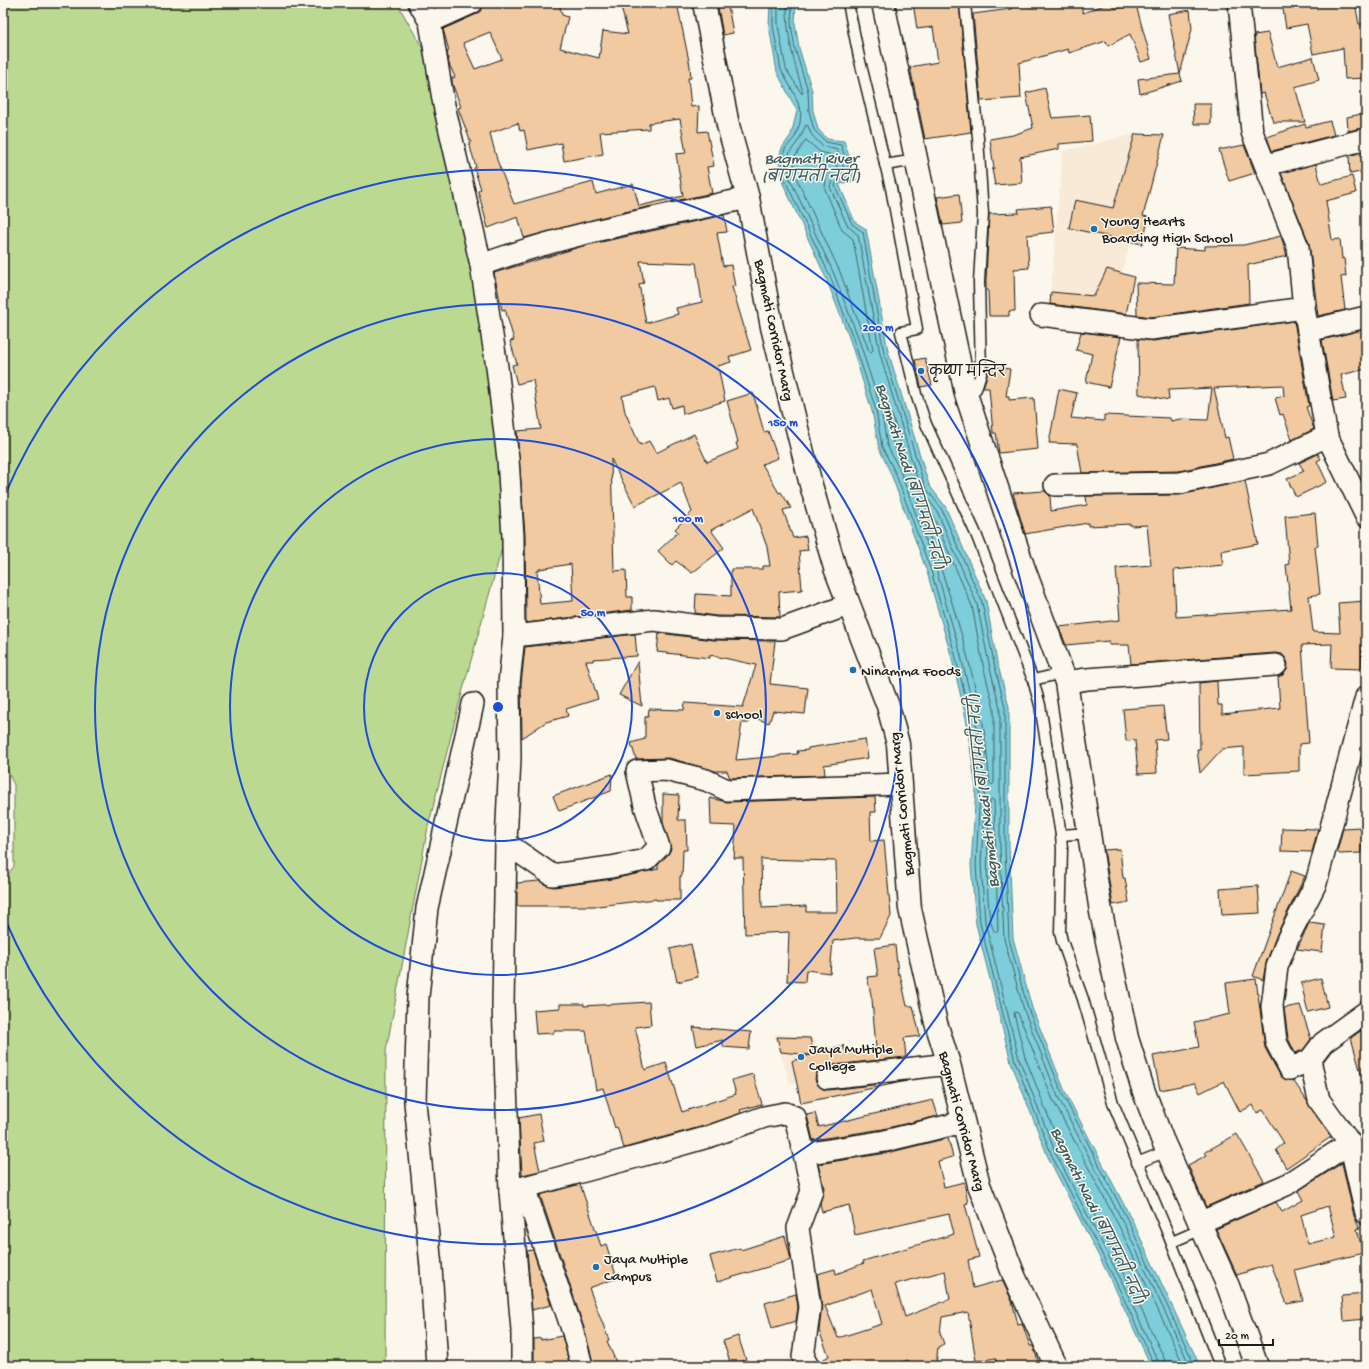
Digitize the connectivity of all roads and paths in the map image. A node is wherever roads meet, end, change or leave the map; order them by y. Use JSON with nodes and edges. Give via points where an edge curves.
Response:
{"nodes":[{"id":1,"x":419,"y":3,"type":"edge"},
{"id":2,"x":472,"y":3,"type":"edge"},
{"id":3,"x":704,"y":3,"type":"edge"},
{"id":4,"x":848,"y":3,"type":"edge"},
{"id":5,"x":883,"y":3,"type":"edge"},
{"id":6,"x":965,"y":3,"type":"edge"},
{"id":7,"x":1239,"y":3,"type":"edge"},
{"id":8,"x":430,"y":22,"type":"junction"},
{"id":9,"x":1366,"y":140,"type":"edge"},
{"id":10,"x":916,"y":160,"type":"junction"},
{"id":11,"x":885,"y":165,"type":"junction"},
{"id":12,"x":1266,"y":165,"type":"junction"},
{"id":13,"x":748,"y":198,"type":"junction"},
{"id":14,"x":481,"y":266,"type":"junction"},
{"id":15,"x":1304,"y":308,"type":"junction"},
{"id":16,"x":1041,"y":315,"type":"dead end"},
{"id":17,"x":1366,"y":317,"type":"edge"},
{"id":18,"x":1308,"y":331,"type":"junction"},
{"id":19,"x":966,"y":394,"type":"junction"},
{"id":20,"x":1327,"y":436,"type":"junction"},
{"id":21,"x":1055,"y":485,"type":"dead end"},
{"id":22,"x":1366,"y":516,"type":"edge"},
{"id":23,"x":848,"y":605,"type":"junction"},
{"id":24,"x":514,"y":636,"type":"junction"},
{"id":25,"x":1276,"y":666,"type":"dead end"},
{"id":26,"x":1064,"y":677,"type":"junction"},
{"id":27,"x":1033,"y":680,"type":"junction"},
{"id":28,"x":1366,"y":697,"type":"edge"},
{"id":29,"x":473,"y":704,"type":"dead end"},
{"id":30,"x":901,"y":784,"type":"junction"},
{"id":31,"x":1090,"y":833,"type":"junction"},
{"id":32,"x":1061,"y":835,"type":"junction"},
{"id":33,"x":506,"y":843,"type":"junction"},
{"id":34,"x":1366,"y":1012,"type":"edge"},
{"id":35,"x":1310,"y":1060,"type":"junction"},
{"id":36,"x":949,"y":1064,"type":"junction"},
{"id":37,"x":827,"y":1078,"type":"dead end"},
{"id":38,"x":963,"y":1122,"type":"junction"},
{"id":39,"x":1350,"y":1143,"type":"junction"},
{"id":40,"x":1167,"y":1151,"type":"junction"},
{"id":41,"x":804,"y":1154,"type":"junction"},
{"id":42,"x":1137,"y":1163,"type":"junction"},
{"id":43,"x":517,"y":1189,"type":"junction"},
{"id":44,"x":1366,"y":1213,"type":"edge"},
{"id":45,"x":1200,"y":1226,"type":"junction"},
{"id":46,"x":1172,"y":1242,"type":"junction"},
{"id":47,"x":437,"y":1366,"type":"edge"},
{"id":48,"x":522,"y":1366,"type":"edge"},
{"id":49,"x":582,"y":1366,"type":"edge"},
{"id":50,"x":808,"y":1366,"type":"edge"},
{"id":51,"x":1056,"y":1366,"type":"edge"},
{"id":52,"x":1220,"y":1366,"type":"edge"},
{"id":53,"x":1257,"y":1366,"type":"edge"}],
"edges":[{"from":1,"to":8,"type":"street"},
{"from":2,"to":8,"type":"street"},
{"from":3,"to":13,"type":"street","name":"Bagmati Corridor Marg","via":[[728,125]]},
{"from":4,"to":11,"type":"lane"},
{"from":5,"to":10,"type":"street"},
{"from":6,"to":19,"type":"lane","via":[[983,214],[979,282],[981,373],[976,389]]},
{"from":7,"to":12,"type":"street","via":[[1252,132]]},
{"from":8,"to":14,"type":"street","via":[[444,105]]},
{"from":9,"to":12,"type":"street"},
{"from":10,"to":11,"type":"lane"},
{"from":10,"to":19,"type":"street"},
{"from":11,"to":27,"type":"lane","via":[[917,329],[901,332],[916,394],[926,424],[976,534]]},
{"from":12,"to":15,"type":"street","via":[[1298,247]]},
{"from":13,"to":14,"type":"street","via":[[624,224],[511,254]]},
{"from":13,"to":23,"type":"street","name":"Bagmati Corridor Marg","via":[[772,327],[806,463]]},
{"from":14,"to":24,"type":"street","via":[[508,459],[513,536]]},
{"from":15,"to":16,"type":"street","via":[[1151,329]]},
{"from":15,"to":18,"type":"street"},
{"from":17,"to":18,"type":"street"},
{"from":18,"to":20,"type":"street"},
{"from":19,"to":26,"type":"street","via":[[1023,566]]},
{"from":20,"to":21,"type":"street","via":[[1269,464],[1180,483]]},
{"from":20,"to":22,"type":"street"},
{"from":23,"to":24,"type":"street","via":[[782,629],[715,628],[654,620]]},
{"from":23,"to":30,"type":"street","name":"Bagmati Corridor Marg","via":[[888,706],[898,744]]},
{"from":24,"to":33,"type":"street","via":[[509,683],[510,758]]},
{"from":25,"to":26,"type":"street","via":[[1087,679]]},
{"from":26,"to":27,"type":"lane"},
{"from":26,"to":31,"type":"street"},
{"from":27,"to":32,"type":"lane","via":[[1040,705]]},
{"from":28,"to":35,"type":"street","via":[[1316,883],[1288,938],[1277,967],[1272,1006],[1276,1042],[1290,1069]]},
{"from":29,"to":47,"type":"street","via":[[426,908],[418,997],[416,1102]]},
{"from":30,"to":33,"type":"street","via":[[727,790],[706,780],[666,770],[637,771],[659,847],[646,860],[552,875]]},
{"from":30,"to":36,"type":"street","name":"Bagmati Corridor Marg","via":[[910,909],[936,1023]]},
{"from":31,"to":32,"type":"lane"},
{"from":31,"to":40,"type":"street","via":[[1112,969],[1127,1038]]},
{"from":32,"to":42,"type":"lane","via":[[1062,941],[1083,1000],[1113,1103]]},
{"from":33,"to":43,"type":"street","via":[[503,1004]]},
{"from":34,"to":35,"type":"street","via":[[1323,1043]]},
{"from":35,"to":39,"type":"street","via":[[1319,1100]]},
{"from":36,"to":37,"type":"street"},
{"from":36,"to":38,"type":"street","name":"Bagmati Corridor Marg"},
{"from":38,"to":41,"type":"street","via":[[885,1141]]},
{"from":38,"to":51,"type":"street","name":"Bagmati Corridor Marg","via":[[979,1185],[1015,1278]]},
{"from":39,"to":44,"type":"street"},
{"from":39,"to":45,"type":"street","via":[[1286,1185]]},
{"from":40,"to":42,"type":"lane"},
{"from":40,"to":45,"type":"street"},
{"from":41,"to":43,"type":"street","via":[[795,1117],[785,1113],[764,1117],[666,1149]]},
{"from":41,"to":50,"type":"street","via":[[812,1191],[798,1228],[810,1307],[803,1357]]},
{"from":42,"to":46,"type":"lane"},
{"from":43,"to":48,"type":"street"},
{"from":43,"to":49,"type":"street","via":[[573,1332]]},
{"from":45,"to":46,"type":"lane"},
{"from":45,"to":53,"type":"street","via":[[1228,1286]]},
{"from":46,"to":52,"type":"lane"}]}
